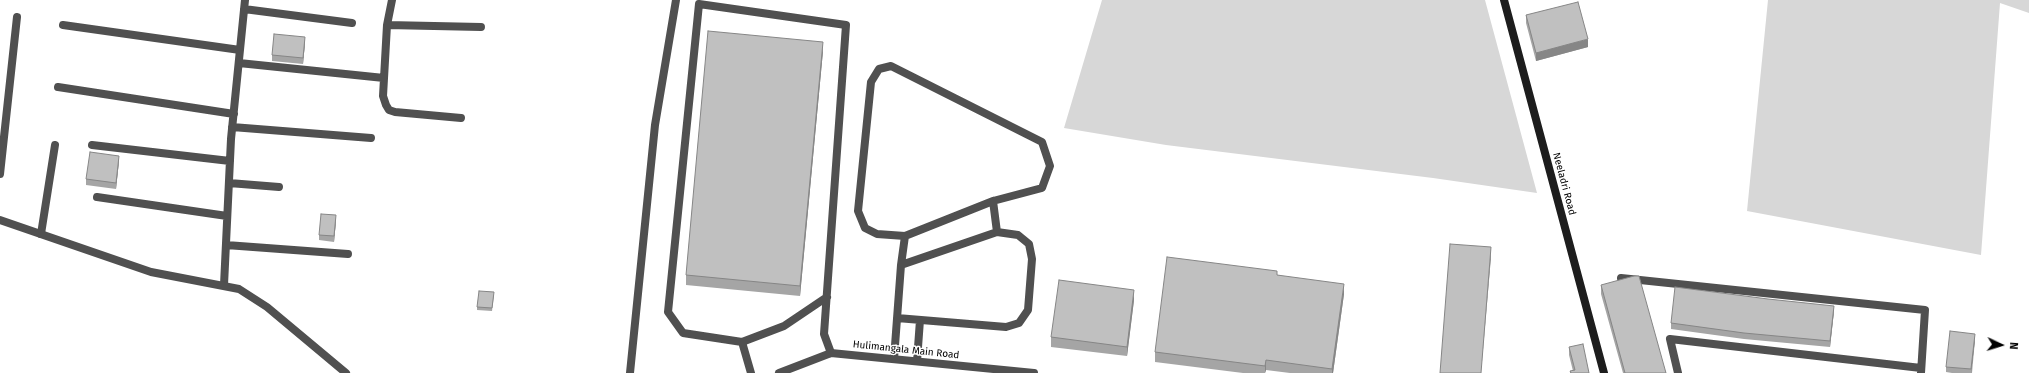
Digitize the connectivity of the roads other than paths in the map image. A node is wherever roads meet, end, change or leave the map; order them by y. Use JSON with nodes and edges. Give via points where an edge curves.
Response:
{"nodes":[{"id":1,"x":245,"y":0,"type":"edge"},
{"id":2,"x":392,"y":0,"type":"edge"},
{"id":3,"x":676,"y":0,"type":"edge"},
{"id":4,"x":1504,"y":0,"type":"edge"},
{"id":5,"x":244,"y":9,"type":"junction"},
{"id":6,"x":17,"y":17,"type":"dead end"},
{"id":7,"x":352,"y":23,"type":"dead end"},
{"id":8,"x":63,"y":25,"type":"dead end"},
{"id":9,"x":387,"y":25,"type":"junction"},
{"id":10,"x":481,"y":26,"type":"dead end"},
{"id":11,"x":240,"y":50,"type":"junction"},
{"id":12,"x":239,"y":63,"type":"junction"},
{"id":13,"x":384,"y":78,"type":"junction"},
{"id":14,"x":58,"y":87,"type":"dead end"},
{"id":15,"x":234,"y":114,"type":"junction"},
{"id":16,"x":461,"y":118,"type":"dead end"},
{"id":17,"x":232,"y":127,"type":"junction"},
{"id":18,"x":371,"y":138,"type":"dead end"},
{"id":19,"x":55,"y":145,"type":"dead end"},
{"id":20,"x":92,"y":145,"type":"dead end"},
{"id":21,"x":230,"y":161,"type":"junction"},
{"id":22,"x":0,"y":174,"type":"edge"},
{"id":23,"x":229,"y":183,"type":"junction"},
{"id":24,"x":279,"y":187,"type":"dead end"},
{"id":25,"x":96,"y":197,"type":"dead end"},
{"id":26,"x":993,"y":201,"type":"junction"},
{"id":27,"x":227,"y":216,"type":"junction"},
{"id":28,"x":0,"y":220,"type":"edge"},
{"id":29,"x":997,"y":232,"type":"junction"},
{"id":30,"x":40,"y":234,"type":"junction"},
{"id":31,"x":905,"y":236,"type":"junction"},
{"id":32,"x":226,"y":245,"type":"junction"},
{"id":33,"x":348,"y":254,"type":"dead end"},
{"id":34,"x":901,"y":265,"type":"junction"},
{"id":35,"x":1621,"y":278,"type":"edge"},
{"id":36,"x":224,"y":286,"type":"junction"},
{"id":37,"x":827,"y":297,"type":"junction"},
{"id":38,"x":897,"y":318,"type":"junction"},
{"id":39,"x":920,"y":320,"type":"junction"},
{"id":40,"x":742,"y":342,"type":"junction"},
{"id":41,"x":831,"y":352,"type":"junction"},
{"id":42,"x":894,"y":359,"type":"junction"},
{"id":43,"x":917,"y":361,"type":"junction"},
{"id":44,"x":1921,"y":370,"type":"edge"},
{"id":45,"x":346,"y":373,"type":"edge"},
{"id":46,"x":630,"y":373,"type":"edge"},
{"id":47,"x":752,"y":373,"type":"edge"},
{"id":48,"x":779,"y":373,"type":"edge"},
{"id":49,"x":1034,"y":373,"type":"edge"},
{"id":50,"x":1604,"y":373,"type":"edge"},
{"id":51,"x":1678,"y":373,"type":"edge"}],
"edges":[{"from":1,"to":5,"type":"street"},
{"from":2,"to":9,"type":"street"},
{"from":3,"to":46,"type":"street","via":[[655,125]]},
{"from":4,"to":50,"type":"main road","name":"Neeladri Road"},
{"from":5,"to":7,"type":"street"},
{"from":5,"to":11,"type":"street"},
{"from":6,"to":22,"type":"street"},
{"from":8,"to":11,"type":"street"},
{"from":9,"to":10,"type":"street"},
{"from":9,"to":13,"type":"street"},
{"from":11,"to":12,"type":"street"},
{"from":12,"to":13,"type":"street"},
{"from":12,"to":15,"type":"street"},
{"from":13,"to":16,"type":"street","via":[[383,96],[389,110]]},
{"from":14,"to":15,"type":"street"},
{"from":15,"to":17,"type":"street"},
{"from":17,"to":18,"type":"street"},
{"from":17,"to":21,"type":"street"},
{"from":19,"to":30,"type":"street"},
{"from":20,"to":21,"type":"street"},
{"from":21,"to":23,"type":"street"},
{"from":23,"to":24,"type":"street"},
{"from":23,"to":27,"type":"street"},
{"from":25,"to":27,"type":"street"},
{"from":26,"to":29,"type":"street"},
{"from":26,"to":31,"type":"street"},
{"from":26,"to":31,"type":"street","via":[[1042,188],[1050,166],[1042,142],[891,66],[879,69],[871,82],[858,211],[865,228],[877,234]]},
{"from":27,"to":32,"type":"street"},
{"from":28,"to":30,"type":"street"},
{"from":29,"to":34,"type":"street"},
{"from":29,"to":39,"type":"street","via":[[1018,235],[1029,244],[1032,259],[1028,310],[1019,323],[1006,327]]},
{"from":30,"to":36,"type":"street","via":[[151,272]]},
{"from":31,"to":34,"type":"street"},
{"from":32,"to":33,"type":"street"},
{"from":32,"to":36,"type":"street"},
{"from":34,"to":38,"type":"street"},
{"from":35,"to":44,"type":"street","via":[[1925,310]]},
{"from":36,"to":45,"type":"street","via":[[239,289],[267,306]]},
{"from":37,"to":40,"type":"street","via":[[784,326]]},
{"from":37,"to":40,"type":"street","via":[[846,25],[699,4],[668,312],[683,333]]},
{"from":37,"to":41,"type":"street","via":[[824,334]]},
{"from":38,"to":39,"type":"street"},
{"from":38,"to":42,"type":"street"},
{"from":39,"to":43,"type":"street"},
{"from":40,"to":47,"type":"street"},
{"from":41,"to":42,"type":"street","name":"Hulimangala Main Road"},
{"from":41,"to":48,"type":"street","name":"Hulimangala Main Road"},
{"from":42,"to":43,"type":"street","name":"Hulimangala Main Road"},
{"from":43,"to":49,"type":"street","name":"Hulimangala Main Road"},
{"from":44,"to":51,"type":"street","via":[[1670,339]]}]}
